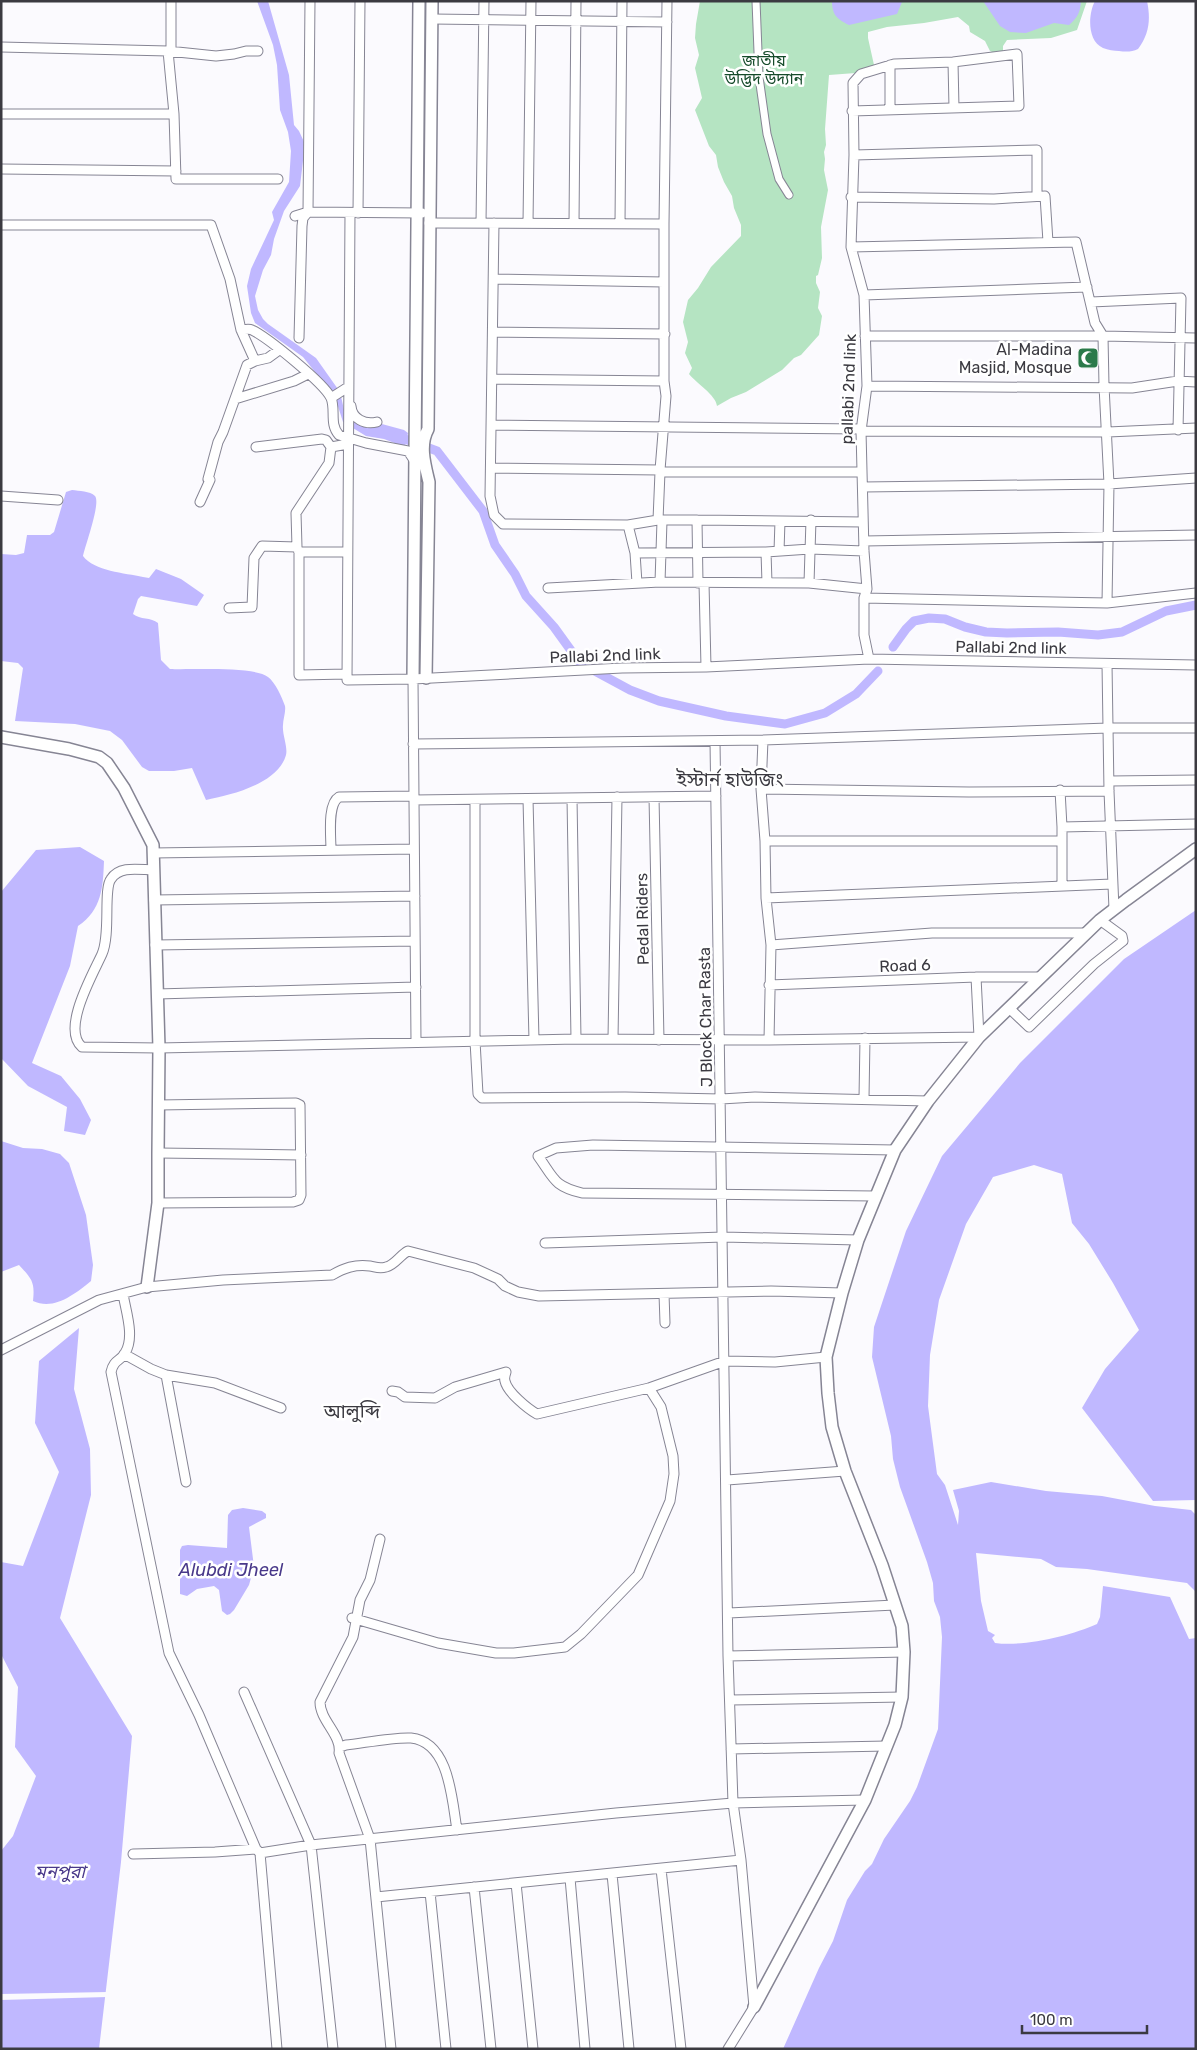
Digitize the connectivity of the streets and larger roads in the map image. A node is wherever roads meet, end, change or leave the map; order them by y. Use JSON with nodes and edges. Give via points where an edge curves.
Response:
{"nodes":[{"id":1,"x":171,"y":1,"type":"edge"},
{"id":2,"x":310,"y":1,"type":"edge"},
{"id":3,"x":360,"y":1,"type":"edge"},
{"id":4,"x":419,"y":1,"type":"edge"},
{"id":5,"x":432,"y":1,"type":"edge"},
{"id":6,"x":484,"y":1,"type":"edge"},
{"id":7,"x":531,"y":1,"type":"edge"},
{"id":8,"x":576,"y":1,"type":"edge"},
{"id":9,"x":622,"y":1,"type":"edge"},
{"id":10,"x":667,"y":1,"type":"edge"},
{"id":11,"x":756,"y":1,"type":"edge"},
{"id":12,"x":432,"y":20,"type":"junction"},
{"id":13,"x":483,"y":20,"type":"junction"},
{"id":14,"x":531,"y":21,"type":"junction"},
{"id":15,"x":576,"y":21,"type":"junction"},
{"id":16,"x":622,"y":22,"type":"junction"},
{"id":17,"x":667,"y":22,"type":"junction"},
{"id":18,"x":1,"y":47,"type":"edge"},
{"id":19,"x":170,"y":51,"type":"junction"},
{"id":20,"x":258,"y":51,"type":"dead end"},
{"id":21,"x":953,"y":62,"type":"junction"},
{"id":22,"x":890,"y":65,"type":"junction"},
{"id":23,"x":954,"y":108,"type":"junction"},
{"id":24,"x":890,"y":110,"type":"junction"},
{"id":25,"x":852,"y":111,"type":"junction"},
{"id":26,"x":1,"y":114,"type":"edge"},
{"id":27,"x":174,"y":114,"type":"junction"},
{"id":28,"x":854,"y":155,"type":"junction"},
{"id":29,"x":1,"y":169,"type":"edge"},
{"id":30,"x":176,"y":171,"type":"junction"},
{"id":31,"x":278,"y":179,"type":"dead end"},
{"id":32,"x":789,"y":195,"type":"dead end"},
{"id":33,"x":1037,"y":196,"type":"junction"},
{"id":34,"x":851,"y":197,"type":"junction"},
{"id":35,"x":308,"y":212,"type":"junction"},
{"id":36,"x":354,"y":213,"type":"junction"},
{"id":37,"x":417,"y":213,"type":"junction"},
{"id":38,"x":295,"y":216,"type":"dead end"},
{"id":39,"x":429,"y":218,"type":"junction"},
{"id":40,"x":528,"y":222,"type":"junction"},
{"id":41,"x":481,"y":223,"type":"junction"},
{"id":42,"x":494,"y":223,"type":"junction"},
{"id":43,"x":574,"y":223,"type":"junction"},
{"id":44,"x":620,"y":223,"type":"junction"},
{"id":45,"x":664,"y":224,"type":"junction"},
{"id":46,"x":1,"y":225,"type":"edge"},
{"id":47,"x":1048,"y":242,"type":"junction"},
{"id":48,"x":850,"y":247,"type":"junction"},
{"id":49,"x":494,"y":279,"type":"junction"},
{"id":50,"x":664,"y":282,"type":"junction"},
{"id":51,"x":1087,"y":287,"type":"junction"},
{"id":52,"x":864,"y":295,"type":"junction"},
{"id":53,"x":1091,"y":302,"type":"junction"},
{"id":54,"x":241,"y":330,"type":"junction"},
{"id":55,"x":494,"y":332,"type":"junction"},
{"id":56,"x":665,"y":334,"type":"junction"},
{"id":57,"x":865,"y":336,"type":"junction"},
{"id":58,"x":1103,"y":336,"type":"junction"},
{"id":59,"x":1180,"y":337,"type":"junction"},
{"id":60,"x":299,"y":338,"type":"dead end"},
{"id":61,"x":1196,"y":338,"type":"edge"},
{"id":62,"x":279,"y":350,"type":"junction"},
{"id":63,"x":255,"y":361,"type":"junction"},
{"id":64,"x":308,"y":374,"type":"junction"},
{"id":65,"x":493,"y":379,"type":"junction"},
{"id":66,"x":664,"y":381,"type":"junction"},
{"id":67,"x":1178,"y":381,"type":"junction"},
{"id":68,"x":1196,"y":382,"type":"edge"},
{"id":69,"x":866,"y":386,"type":"junction"},
{"id":70,"x":1104,"y":386,"type":"junction"},
{"id":71,"x":347,"y":392,"type":"junction"},
{"id":72,"x":331,"y":398,"type":"junction"},
{"id":73,"x":235,"y":399,"type":"junction"},
{"id":74,"x":377,"y":422,"type":"dead end"},
{"id":75,"x":492,"y":425,"type":"junction"},
{"id":76,"x":664,"y":428,"type":"junction"},
{"id":77,"x":1196,"y":428,"type":"edge"},
{"id":78,"x":861,"y":430,"type":"junction"},
{"id":79,"x":1178,"y":430,"type":"junction"},
{"id":80,"x":1108,"y":432,"type":"junction"},
{"id":81,"x":421,"y":433,"type":"junction"},
{"id":82,"x":348,"y":440,"type":"junction"},
{"id":83,"x":331,"y":447,"type":"junction"},
{"id":84,"x":256,"y":448,"type":"dead end"},
{"id":85,"x":418,"y":461,"type":"junction"},
{"id":86,"x":491,"y":468,"type":"junction"},
{"id":87,"x":660,"y":471,"type":"junction"},
{"id":88,"x":862,"y":472,"type":"junction"},
{"id":89,"x":1196,"y":478,"type":"edge"},
{"id":90,"x":1110,"y":484,"type":"junction"},
{"id":91,"x":863,"y":487,"type":"junction"},
{"id":92,"x":1,"y":496,"type":"edge"},
{"id":93,"x":58,"y":500,"type":"dead end"},
{"id":94,"x":200,"y":502,"type":"dead end"},
{"id":95,"x":697,"y":520,"type":"junction"},
{"id":96,"x":811,"y":520,"type":"junction"},
{"id":97,"x":660,"y":521,"type":"junction"},
{"id":98,"x":780,"y":521,"type":"junction"},
{"id":99,"x":863,"y":522,"type":"junction"},
{"id":100,"x":628,"y":525,"type":"junction"},
{"id":101,"x":1196,"y":535,"type":"edge"},
{"id":102,"x":1108,"y":536,"type":"junction"},
{"id":103,"x":864,"y":546,"type":"junction"},
{"id":104,"x":810,"y":549,"type":"junction"},
{"id":105,"x":298,"y":550,"type":"junction"},
{"id":106,"x":779,"y":551,"type":"junction"},
{"id":107,"x":348,"y":552,"type":"junction"},
{"id":108,"x":662,"y":552,"type":"junction"},
{"id":109,"x":697,"y":552,"type":"junction"},
{"id":110,"x":766,"y":552,"type":"junction"},
{"id":111,"x":635,"y":553,"type":"junction"},
{"id":112,"x":660,"y":582,"type":"junction"},
{"id":113,"x":638,"y":583,"type":"junction"},
{"id":114,"x":701,"y":583,"type":"junction"},
{"id":115,"x":767,"y":583,"type":"junction"},
{"id":116,"x":809,"y":583,"type":"junction"},
{"id":117,"x":548,"y":588,"type":"dead end"},
{"id":118,"x":867,"y":589,"type":"junction"},
{"id":119,"x":1196,"y":593,"type":"edge"},
{"id":120,"x":864,"y":598,"type":"junction"},
{"id":121,"x":1107,"y":603,"type":"junction"},
{"id":122,"x":229,"y":608,"type":"dead end"},
{"id":123,"x":869,"y":659,"type":"junction"},
{"id":124,"x":1107,"y":664,"type":"junction"},
{"id":125,"x":1196,"y":665,"type":"edge"},
{"id":126,"x":706,"y":667,"type":"junction"},
{"id":127,"x":347,"y":674,"type":"junction"},
{"id":128,"x":426,"y":678,"type":"junction"},
{"id":129,"x":412,"y":679,"type":"junction"},
{"id":130,"x":1108,"y":728,"type":"junction"},
{"id":131,"x":1196,"y":728,"type":"edge"},
{"id":132,"x":1,"y":737,"type":"edge"},
{"id":133,"x":763,"y":740,"type":"junction"},
{"id":134,"x":715,"y":741,"type":"junction"},
{"id":135,"x":413,"y":744,"type":"junction"},
{"id":136,"x":1110,"y":780,"type":"junction"},
{"id":137,"x":1196,"y":780,"type":"edge"},
{"id":138,"x":761,"y":789,"type":"junction"},
{"id":139,"x":1060,"y":790,"type":"junction"},
{"id":140,"x":1109,"y":791,"type":"junction"},
{"id":141,"x":716,"y":796,"type":"junction"},
{"id":142,"x":617,"y":797,"type":"junction"},
{"id":143,"x":654,"y":797,"type":"junction"},
{"id":144,"x":414,"y":798,"type":"junction"},
{"id":145,"x":572,"y":798,"type":"junction"},
{"id":146,"x":528,"y":799,"type":"junction"},
{"id":147,"x":475,"y":800,"type":"junction"},
{"id":148,"x":1196,"y":824,"type":"edge"},
{"id":149,"x":1110,"y":826,"type":"junction"},
{"id":150,"x":1062,"y":827,"type":"junction"},
{"id":151,"x":765,"y":841,"type":"junction"},
{"id":152,"x":1062,"y":841,"type":"junction"},
{"id":153,"x":153,"y":849,"type":"junction"},
{"id":154,"x":414,"y":849,"type":"junction"},
{"id":155,"x":1196,"y":849,"type":"edge"},
{"id":156,"x":331,"y":850,"type":"junction"},
{"id":157,"x":154,"y":870,"type":"junction"},
{"id":158,"x":1112,"y":884,"type":"junction"},
{"id":159,"x":1062,"y":886,"type":"junction"},
{"id":160,"x":415,"y":896,"type":"junction"},
{"id":161,"x":766,"y":898,"type":"junction"},
{"id":162,"x":154,"y":900,"type":"junction"},
{"id":163,"x":1114,"y":909,"type":"junction"},
{"id":164,"x":1100,"y":920,"type":"junction"},
{"id":165,"x":1087,"y":933,"type":"junction"},
{"id":166,"x":415,"y":941,"type":"junction"},
{"id":167,"x":155,"y":945,"type":"junction"},
{"id":168,"x":771,"y":945,"type":"junction"},
{"id":169,"x":976,"y":977,"type":"junction"},
{"id":170,"x":1042,"y":977,"type":"junction"},
{"id":171,"x":769,"y":985,"type":"junction"},
{"id":172,"x":416,"y":988,"type":"junction"},
{"id":173,"x":157,"y":994,"type":"junction"},
{"id":174,"x":1009,"y":1008,"type":"junction"},
{"id":175,"x":979,"y":1037,"type":"junction"},
{"id":176,"x":865,"y":1038,"type":"junction"},
{"id":177,"x":576,"y":1039,"type":"junction"},
{"id":178,"x":613,"y":1039,"type":"junction"},
{"id":179,"x":720,"y":1039,"type":"junction"},
{"id":180,"x":534,"y":1040,"type":"junction"},
{"id":181,"x":659,"y":1040,"type":"junction"},
{"id":182,"x":768,"y":1040,"type":"junction"},
{"id":183,"x":475,"y":1041,"type":"junction"},
{"id":184,"x":416,"y":1042,"type":"junction"},
{"id":185,"x":159,"y":1048,"type":"junction"},
{"id":186,"x":864,"y":1098,"type":"junction"},
{"id":187,"x":721,"y":1100,"type":"junction"},
{"id":188,"x":928,"y":1101,"type":"junction"},
{"id":189,"x":158,"y":1105,"type":"junction"},
{"id":190,"x":722,"y":1146,"type":"junction"},
{"id":191,"x":896,"y":1150,"type":"junction"},
{"id":192,"x":158,"y":1153,"type":"junction"},
{"id":193,"x":301,"y":1155,"type":"junction"},
{"id":194,"x":722,"y":1194,"type":"junction"},
{"id":195,"x":875,"y":1196,"type":"junction"},
{"id":196,"x":158,"y":1203,"type":"junction"},
{"id":197,"x":723,"y":1237,"type":"junction"},
{"id":198,"x":858,"y":1240,"type":"junction"},
{"id":199,"x":545,"y":1243,"type":"dead end"},
{"id":200,"x":147,"y":1287,"type":"junction"},
{"id":201,"x":724,"y":1293,"type":"junction"},
{"id":202,"x":842,"y":1293,"type":"junction"},
{"id":203,"x":123,"y":1294,"type":"junction"},
{"id":204,"x":664,"y":1294,"type":"junction"},
{"id":205,"x":665,"y":1322,"type":"dead end"},
{"id":206,"x":1,"y":1350,"type":"edge"},
{"id":207,"x":124,"y":1354,"type":"junction"},
{"id":208,"x":826,"y":1357,"type":"junction"},
{"id":209,"x":725,"y":1361,"type":"junction"},
{"id":210,"x":166,"y":1375,"type":"junction"},
{"id":211,"x":649,"y":1388,"type":"junction"},
{"id":212,"x":392,"y":1391,"type":"dead end"},
{"id":213,"x":282,"y":1408,"type":"dead end"},
{"id":214,"x":845,"y":1471,"type":"junction"},
{"id":215,"x":726,"y":1480,"type":"junction"},
{"id":216,"x":186,"y":1482,"type":"dead end"},
{"id":217,"x":380,"y":1539,"type":"dead end"},
{"id":218,"x":895,"y":1605,"type":"junction"},
{"id":219,"x":728,"y":1613,"type":"junction"},
{"id":220,"x":354,"y":1619,"type":"junction"},
{"id":221,"x":904,"y":1652,"type":"junction"},
{"id":222,"x":728,"y":1656,"type":"junction"},
{"id":223,"x":244,"y":1692,"type":"dead end"},
{"id":224,"x":902,"y":1697,"type":"junction"},
{"id":225,"x":730,"y":1700,"type":"junction"},
{"id":226,"x":887,"y":1746,"type":"junction"},
{"id":227,"x":340,"y":1747,"type":"junction"},
{"id":228,"x":731,"y":1749,"type":"junction"},
{"id":229,"x":865,"y":1800,"type":"junction"},
{"id":230,"x":733,"y":1803,"type":"junction"},
{"id":231,"x":457,"y":1830,"type":"junction"},
{"id":232,"x":370,"y":1839,"type":"junction"},
{"id":233,"x":311,"y":1845,"type":"junction"},
{"id":234,"x":258,"y":1851,"type":"junction"},
{"id":235,"x":133,"y":1854,"type":"dead end"},
{"id":236,"x":741,"y":1860,"type":"junction"},
{"id":237,"x":661,"y":1869,"type":"junction"},
{"id":238,"x":612,"y":1874,"type":"junction"},
{"id":239,"x":570,"y":1878,"type":"junction"},
{"id":240,"x":516,"y":1883,"type":"junction"},
{"id":241,"x":474,"y":1888,"type":"junction"},
{"id":242,"x":430,"y":1892,"type":"junction"},
{"id":243,"x":376,"y":1897,"type":"junction"},
{"id":244,"x":754,"y":2007,"type":"junction"},
{"id":245,"x":277,"y":2049,"type":"edge"},
{"id":246,"x":334,"y":2049,"type":"edge"},
{"id":247,"x":391,"y":2049,"type":"edge"},
{"id":248,"x":446,"y":2049,"type":"edge"},
{"id":249,"x":491,"y":2049,"type":"edge"},
{"id":250,"x":533,"y":2049,"type":"edge"},
{"id":251,"x":585,"y":2049,"type":"edge"},
{"id":252,"x":629,"y":2049,"type":"edge"},
{"id":253,"x":681,"y":2049,"type":"edge"},
{"id":254,"x":728,"y":2049,"type":"edge"}],
"edges":[{"from":1,"to":19,"type":"street"},
{"from":2,"to":35,"type":"street"},
{"from":3,"to":36,"type":"street"},
{"from":4,"to":37,"type":"street"},
{"from":5,"to":12,"type":"street"},
{"from":6,"to":13,"type":"street"},
{"from":7,"to":14,"type":"street"},
{"from":8,"to":15,"type":"street"},
{"from":9,"to":16,"type":"street"},
{"from":10,"to":17,"type":"street"},
{"from":11,"to":32,"type":"street","via":[[759,77],[767,134],[779,179]]},
{"from":12,"to":13,"type":"street"},
{"from":12,"to":39,"type":"street"},
{"from":13,"to":14,"type":"street"},
{"from":13,"to":41,"type":"street"},
{"from":14,"to":15,"type":"street"},
{"from":14,"to":40,"type":"street"},
{"from":15,"to":16,"type":"street"},
{"from":15,"to":43,"type":"street"},
{"from":16,"to":17,"type":"street"},
{"from":16,"to":44,"type":"street"},
{"from":17,"to":45,"type":"street"},
{"from":18,"to":19,"type":"street"},
{"from":19,"to":20,"type":"street","via":[[216,56]]},
{"from":19,"to":27,"type":"street"},
{"from":21,"to":22,"type":"street","name":"pallabi 2nd link"},
{"from":21,"to":23,"type":"street"},
{"from":21,"to":23,"type":"street","name":"pallabi 2nd link","via":[[1017,54],[1019,106]]},
{"from":22,"to":24,"type":"street"},
{"from":22,"to":25,"type":"street","name":"pallabi 2nd link","via":[[861,74],[853,83]]},
{"from":23,"to":24,"type":"street"},
{"from":24,"to":25,"type":"street"},
{"from":25,"to":28,"type":"street","name":"pallabi 2nd link"},
{"from":26,"to":27,"type":"street"},
{"from":27,"to":30,"type":"street"},
{"from":28,"to":33,"type":"street","via":[[1037,150]]},
{"from":28,"to":34,"type":"street","name":"pallabi 2nd link"},
{"from":29,"to":30,"type":"street"},
{"from":30,"to":31,"type":"street","via":[[176,179]]},
{"from":33,"to":34,"type":"street","via":[[994,199]]},
{"from":33,"to":47,"type":"street","via":[[1045,196]]},
{"from":34,"to":48,"type":"street","name":"pallabi 2nd link"},
{"from":35,"to":36,"type":"street"},
{"from":35,"to":38,"type":"street"},
{"from":35,"to":60,"type":"street","via":[[302,226]]},
{"from":36,"to":37,"type":"street"},
{"from":36,"to":71,"type":"street"},
{"from":37,"to":39,"type":"street"},
{"from":37,"to":81,"type":"street"},
{"from":39,"to":41,"type":"street"},
{"from":39,"to":81,"type":"street"},
{"from":40,"to":42,"type":"street"},
{"from":40,"to":43,"type":"street"},
{"from":41,"to":42,"type":"street"},
{"from":42,"to":49,"type":"street"},
{"from":43,"to":44,"type":"street"},
{"from":44,"to":45,"type":"street"},
{"from":45,"to":50,"type":"street"},
{"from":46,"to":54,"type":"street","via":[[211,225],[230,279]]},
{"from":47,"to":48,"type":"street"},
{"from":47,"to":51,"type":"street","via":[[1076,242]]},
{"from":48,"to":52,"type":"street","name":"pallabi 2nd link"},
{"from":49,"to":50,"type":"street"},
{"from":49,"to":55,"type":"street"},
{"from":50,"to":56,"type":"street"},
{"from":51,"to":52,"type":"street"},
{"from":51,"to":53,"type":"street"},
{"from":52,"to":57,"type":"street","name":"pallabi 2nd link"},
{"from":53,"to":58,"type":"street","via":[[1095,323]]},
{"from":53,"to":59,"type":"street","via":[[1181,298]]},
{"from":54,"to":62,"type":"street","via":[[252,330]]},
{"from":54,"to":63,"type":"street"},
{"from":55,"to":56,"type":"street"},
{"from":55,"to":65,"type":"street"},
{"from":56,"to":66,"type":"street"},
{"from":57,"to":58,"type":"street"},
{"from":57,"to":69,"type":"street","name":"pallabi 2nd link"},
{"from":58,"to":59,"type":"street"},
{"from":58,"to":70,"type":"street"},
{"from":59,"to":61,"type":"street"},
{"from":59,"to":67,"type":"street"},
{"from":62,"to":63,"type":"street","via":[[268,358]]},
{"from":62,"to":64,"type":"street"},
{"from":63,"to":73,"type":"street","via":[[247,366]]},
{"from":64,"to":72,"type":"street"},
{"from":64,"to":73,"type":"street"},
{"from":65,"to":66,"type":"street"},
{"from":65,"to":75,"type":"street"},
{"from":66,"to":76,"type":"street"},
{"from":67,"to":68,"type":"street"},
{"from":67,"to":70,"type":"street","via":[[1132,388]]},
{"from":67,"to":79,"type":"street"},
{"from":69,"to":70,"type":"street"},
{"from":69,"to":78,"type":"street","name":"pallabi 2nd link"},
{"from":70,"to":80,"type":"street"},
{"from":71,"to":72,"type":"street"},
{"from":71,"to":74,"type":"street","via":[[352,412],[357,418],[368,423]]},
{"from":71,"to":82,"type":"street"},
{"from":72,"to":82,"type":"street","via":[[334,427]]},
{"from":73,"to":94,"type":"street"},
{"from":75,"to":76,"type":"street"},
{"from":75,"to":86,"type":"street"},
{"from":76,"to":78,"type":"street"},
{"from":76,"to":87,"type":"street"},
{"from":77,"to":79,"type":"street"},
{"from":78,"to":80,"type":"street"},
{"from":78,"to":88,"type":"street","name":"pallabi 2nd link"},
{"from":79,"to":80,"type":"street"},
{"from":80,"to":90,"type":"street"},
{"from":81,"to":85,"type":"street"},
{"from":82,"to":83,"type":"street"},
{"from":82,"to":85,"type":"street","via":[[408,451]]},
{"from":82,"to":107,"type":"street"},
{"from":83,"to":84,"type":"street","via":[[322,438]]},
{"from":83,"to":105,"type":"street","via":[[329,463],[296,513]]},
{"from":85,"to":128,"type":"street","via":[[429,482]]},
{"from":85,"to":129,"type":"street"},
{"from":86,"to":87,"type":"street"},
{"from":86,"to":100,"type":"street","via":[[490,496],[494,515],[503,524]]},
{"from":87,"to":88,"type":"street"},
{"from":87,"to":97,"type":"street"},
{"from":88,"to":91,"type":"street","name":"pallabi 2nd link"},
{"from":89,"to":90,"type":"street"},
{"from":90,"to":91,"type":"street"},
{"from":90,"to":102,"type":"street"},
{"from":91,"to":99,"type":"street","name":"pallabi 2nd link"},
{"from":92,"to":93,"type":"street"},
{"from":95,"to":97,"type":"street"},
{"from":95,"to":98,"type":"street"},
{"from":95,"to":109,"type":"street"},
{"from":96,"to":98,"type":"street"},
{"from":96,"to":99,"type":"street"},
{"from":96,"to":104,"type":"street"},
{"from":97,"to":100,"type":"street"},
{"from":97,"to":108,"type":"street"},
{"from":98,"to":106,"type":"street"},
{"from":99,"to":103,"type":"street","name":"pallabi 2nd link"},
{"from":100,"to":111,"type":"street"},
{"from":101,"to":102,"type":"street"},
{"from":102,"to":103,"type":"street"},
{"from":102,"to":121,"type":"street"},
{"from":103,"to":104,"type":"street"},
{"from":103,"to":118,"type":"street","name":"pallabi 2nd link"},
{"from":104,"to":106,"type":"street"},
{"from":104,"to":116,"type":"street"},
{"from":105,"to":107,"type":"street"},
{"from":105,"to":122,"type":"street","via":[[262,546],[254,558],[252,607]]},
{"from":105,"to":127,"type":"street","via":[[299,675]]},
{"from":106,"to":110,"type":"street"},
{"from":107,"to":127,"type":"street"},
{"from":108,"to":109,"type":"street"},
{"from":108,"to":111,"type":"street"},
{"from":108,"to":112,"type":"street"},
{"from":109,"to":110,"type":"street"},
{"from":109,"to":114,"type":"street"},
{"from":110,"to":115,"type":"street"},
{"from":111,"to":113,"type":"street"},
{"from":112,"to":113,"type":"street"},
{"from":112,"to":114,"type":"street"},
{"from":113,"to":117,"type":"street"},
{"from":114,"to":115,"type":"street"},
{"from":114,"to":126,"type":"street"},
{"from":115,"to":116,"type":"street"},
{"from":116,"to":118,"type":"street"},
{"from":118,"to":120,"type":"street","name":"pallabi 2nd link"},
{"from":119,"to":121,"type":"street"},
{"from":120,"to":121,"type":"street"},
{"from":120,"to":123,"type":"street","name":"pallabi 2nd link","via":[[864,635]]},
{"from":123,"to":124,"type":"street","name":"Pallabi 2nd link"},
{"from":123,"to":126,"type":"street","name":"Pallabi 2nd link"},
{"from":124,"to":125,"type":"street","name":"Pallabi 2nd link"},
{"from":124,"to":130,"type":"street"},
{"from":126,"to":128,"type":"street","name":"Pallabi 2nd link"},
{"from":127,"to":129,"type":"street","name":"Pallabi 2nd link","via":[[347,680]]},
{"from":128,"to":129,"type":"street","name":"Pallabi 2nd link"},
{"from":129,"to":135,"type":"street"},
{"from":130,"to":131,"type":"street"},
{"from":130,"to":133,"type":"street"},
{"from":130,"to":136,"type":"street"},
{"from":132,"to":153,"type":"street","via":[[99,757],[124,788]]},
{"from":133,"to":134,"type":"street"},
{"from":133,"to":138,"type":"street"},
{"from":134,"to":135,"type":"street"},
{"from":134,"to":141,"type":"street","name":"J Block Char Rasta"},
{"from":135,"to":144,"type":"street"},
{"from":136,"to":137,"type":"street"},
{"from":136,"to":140,"type":"street"},
{"from":138,"to":139,"type":"street"},
{"from":138,"to":151,"type":"street"},
{"from":139,"to":140,"type":"street"},
{"from":139,"to":150,"type":"street"},
{"from":140,"to":149,"type":"street"},
{"from":141,"to":143,"type":"street"},
{"from":141,"to":179,"type":"street","name":"J Block Char Rasta"},
{"from":142,"to":143,"type":"street"},
{"from":142,"to":145,"type":"street"},
{"from":142,"to":178,"type":"street"},
{"from":143,"to":181,"type":"street","name":"Pedal Riders"},
{"from":144,"to":147,"type":"street"},
{"from":144,"to":154,"type":"street"},
{"from":144,"to":156,"type":"street","via":[[339,797],[334,800]]},
{"from":145,"to":146,"type":"street"},
{"from":145,"to":177,"type":"street"},
{"from":146,"to":147,"type":"street"},
{"from":146,"to":180,"type":"street"},
{"from":147,"to":183,"type":"street"},
{"from":148,"to":149,"type":"street"},
{"from":149,"to":150,"type":"street"},
{"from":149,"to":158,"type":"street"},
{"from":150,"to":152,"type":"street"},
{"from":151,"to":152,"type":"street"},
{"from":151,"to":161,"type":"street"},
{"from":152,"to":159,"type":"street"},
{"from":153,"to":156,"type":"street"},
{"from":153,"to":157,"type":"street"},
{"from":154,"to":156,"type":"street"},
{"from":154,"to":160,"type":"street"},
{"from":155,"to":163,"type":"street"},
{"from":157,"to":162,"type":"street"},
{"from":157,"to":185,"type":"street","via":[[123,870],[110,880],[105,946],[78,1004],[76,1034],[78,1042],[88,1048]]},
{"from":158,"to":159,"type":"street"},
{"from":158,"to":163,"type":"street"},
{"from":159,"to":161,"type":"street"},
{"from":160,"to":162,"type":"street"},
{"from":160,"to":166,"type":"street"},
{"from":161,"to":168,"type":"street"},
{"from":162,"to":167,"type":"street"},
{"from":163,"to":164,"type":"street"},
{"from":164,"to":165,"type":"street"},
{"from":164,"to":174,"type":"street","via":[[1122,936],[1123,941],[1028,1027]]},
{"from":165,"to":168,"type":"street","via":[[932,933]]},
{"from":165,"to":170,"type":"street"},
{"from":166,"to":167,"type":"street"},
{"from":166,"to":172,"type":"street"},
{"from":167,"to":173,"type":"street"},
{"from":168,"to":171,"type":"street"},
{"from":169,"to":170,"type":"street","name":"Road 6"},
{"from":169,"to":171,"type":"street","name":"Road 6"},
{"from":169,"to":175,"type":"street"},
{"from":170,"to":174,"type":"street"},
{"from":171,"to":182,"type":"street"},
{"from":172,"to":173,"type":"street"},
{"from":172,"to":184,"type":"street"},
{"from":173,"to":185,"type":"street"},
{"from":174,"to":175,"type":"street"},
{"from":175,"to":176,"type":"street"},
{"from":175,"to":188,"type":"street"},
{"from":176,"to":182,"type":"street"},
{"from":176,"to":186,"type":"street"},
{"from":177,"to":178,"type":"street"},
{"from":177,"to":180,"type":"street"},
{"from":178,"to":181,"type":"street"},
{"from":179,"to":181,"type":"street"},
{"from":179,"to":182,"type":"street"},
{"from":179,"to":187,"type":"street","name":"J Block Char Rasta"},
{"from":180,"to":183,"type":"street"},
{"from":183,"to":184,"type":"street"},
{"from":183,"to":187,"type":"street","via":[[478,1094],[482,1098]]},
{"from":184,"to":185,"type":"street"},
{"from":185,"to":189,"type":"street"},
{"from":186,"to":187,"type":"street","via":[[755,1096]]},
{"from":186,"to":188,"type":"street"},
{"from":187,"to":190,"type":"street","name":"J Block Char Rasta"},
{"from":188,"to":191,"type":"street"},
{"from":189,"to":192,"type":"street"},
{"from":189,"to":193,"type":"street","via":[[296,1103],[301,1108]]},
{"from":190,"to":191,"type":"street"},
{"from":190,"to":194,"type":"street","name":"J Block Char Rasta"},
{"from":190,"to":194,"type":"street","via":[[573,1146],[556,1148],[538,1156],[555,1182],[582,1193]]},
{"from":191,"to":195,"type":"street"},
{"from":192,"to":193,"type":"street"},
{"from":192,"to":196,"type":"street"},
{"from":193,"to":196,"type":"street","via":[[299,1200]]},
{"from":194,"to":195,"type":"street"},
{"from":194,"to":197,"type":"street","name":"J Block Char Rasta"},
{"from":195,"to":198,"type":"street"},
{"from":196,"to":200,"type":"street"},
{"from":197,"to":198,"type":"street"},
{"from":197,"to":199,"type":"street"},
{"from":197,"to":201,"type":"street","name":"J Block Char Rasta"},
{"from":198,"to":202,"type":"street"},
{"from":200,"to":203,"type":"street"},
{"from":200,"to":204,"type":"street","via":[[332,1275],[347,1267],[359,1266],[380,1269],[408,1251],[474,1268],[518,1292],[538,1296]]},
{"from":201,"to":202,"type":"street"},
{"from":201,"to":204,"type":"street"},
{"from":201,"to":209,"type":"street","name":"J Block Char Rasta"},
{"from":202,"to":208,"type":"street"},
{"from":203,"to":206,"type":"street","via":[[99,1300]]},
{"from":203,"to":207,"type":"street","via":[[129,1329]]},
{"from":204,"to":205,"type":"street"},
{"from":207,"to":210,"type":"street"},
{"from":207,"to":234,"type":"street","via":[[113,1364],[111,1372],[169,1653]]},
{"from":208,"to":209,"type":"street","via":[[776,1362]]},
{"from":208,"to":214,"type":"street","via":[[832,1427]]},
{"from":209,"to":211,"type":"street"},
{"from":209,"to":215,"type":"street","name":"J Block Char Rasta"},
{"from":210,"to":213,"type":"street","via":[[214,1383]]},
{"from":210,"to":216,"type":"street"},
{"from":211,"to":212,"type":"street","via":[[537,1414],[512,1394],[505,1382],[506,1372],[455,1387],[434,1398],[405,1397]]},
{"from":211,"to":220,"type":"street","via":[[660,1407],[673,1456],[670,1501],[638,1575],[565,1647],[496,1653],[438,1643]]},
{"from":214,"to":215,"type":"street"},
{"from":214,"to":218,"type":"street"},
{"from":215,"to":219,"type":"street","name":"J Block Char Rasta"},
{"from":217,"to":220,"type":"street","via":[[370,1580]]},
{"from":218,"to":219,"type":"street"},
{"from":218,"to":221,"type":"street","via":[[902,1626]]},
{"from":219,"to":222,"type":"street","name":"J Block Char Rasta"},
{"from":220,"to":227,"type":"street","via":[[353,1637],[320,1702],[320,1711]]},
{"from":221,"to":222,"type":"street"},
{"from":221,"to":224,"type":"street"},
{"from":222,"to":225,"type":"street","name":"J Block Char Rasta"},
{"from":223,"to":233,"type":"street"},
{"from":224,"to":225,"type":"street"},
{"from":224,"to":226,"type":"street"},
{"from":225,"to":228,"type":"street","name":"J Block Char Rasta"},
{"from":226,"to":228,"type":"street"},
{"from":226,"to":229,"type":"street"},
{"from":227,"to":231,"type":"street","via":[[411,1738],[426,1743],[438,1753],[450,1784]]},
{"from":227,"to":232,"type":"street","via":[[339,1753]]},
{"from":228,"to":230,"type":"street","name":"J Block Char Rasta"},
{"from":229,"to":230,"type":"street"},
{"from":229,"to":244,"type":"street"},
{"from":230,"to":231,"type":"street"},
{"from":230,"to":236,"type":"street","name":"J Block Char Rasta"},
{"from":231,"to":232,"type":"street"},
{"from":232,"to":233,"type":"street"},
{"from":232,"to":243,"type":"street"},
{"from":233,"to":234,"type":"street"},
{"from":233,"to":246,"type":"street"},
{"from":234,"to":235,"type":"street"},
{"from":234,"to":245,"type":"street"},
{"from":236,"to":237,"type":"street"},
{"from":236,"to":244,"type":"street","name":"J Block Char Rasta"},
{"from":237,"to":238,"type":"street"},
{"from":237,"to":253,"type":"street"},
{"from":238,"to":239,"type":"street"},
{"from":238,"to":252,"type":"street"},
{"from":239,"to":240,"type":"street"},
{"from":239,"to":251,"type":"street"},
{"from":240,"to":241,"type":"street"},
{"from":240,"to":250,"type":"street"},
{"from":241,"to":242,"type":"street"},
{"from":241,"to":249,"type":"street"},
{"from":242,"to":243,"type":"street"},
{"from":242,"to":248,"type":"street"},
{"from":243,"to":247,"type":"street"},
{"from":244,"to":254,"type":"street"}]}
